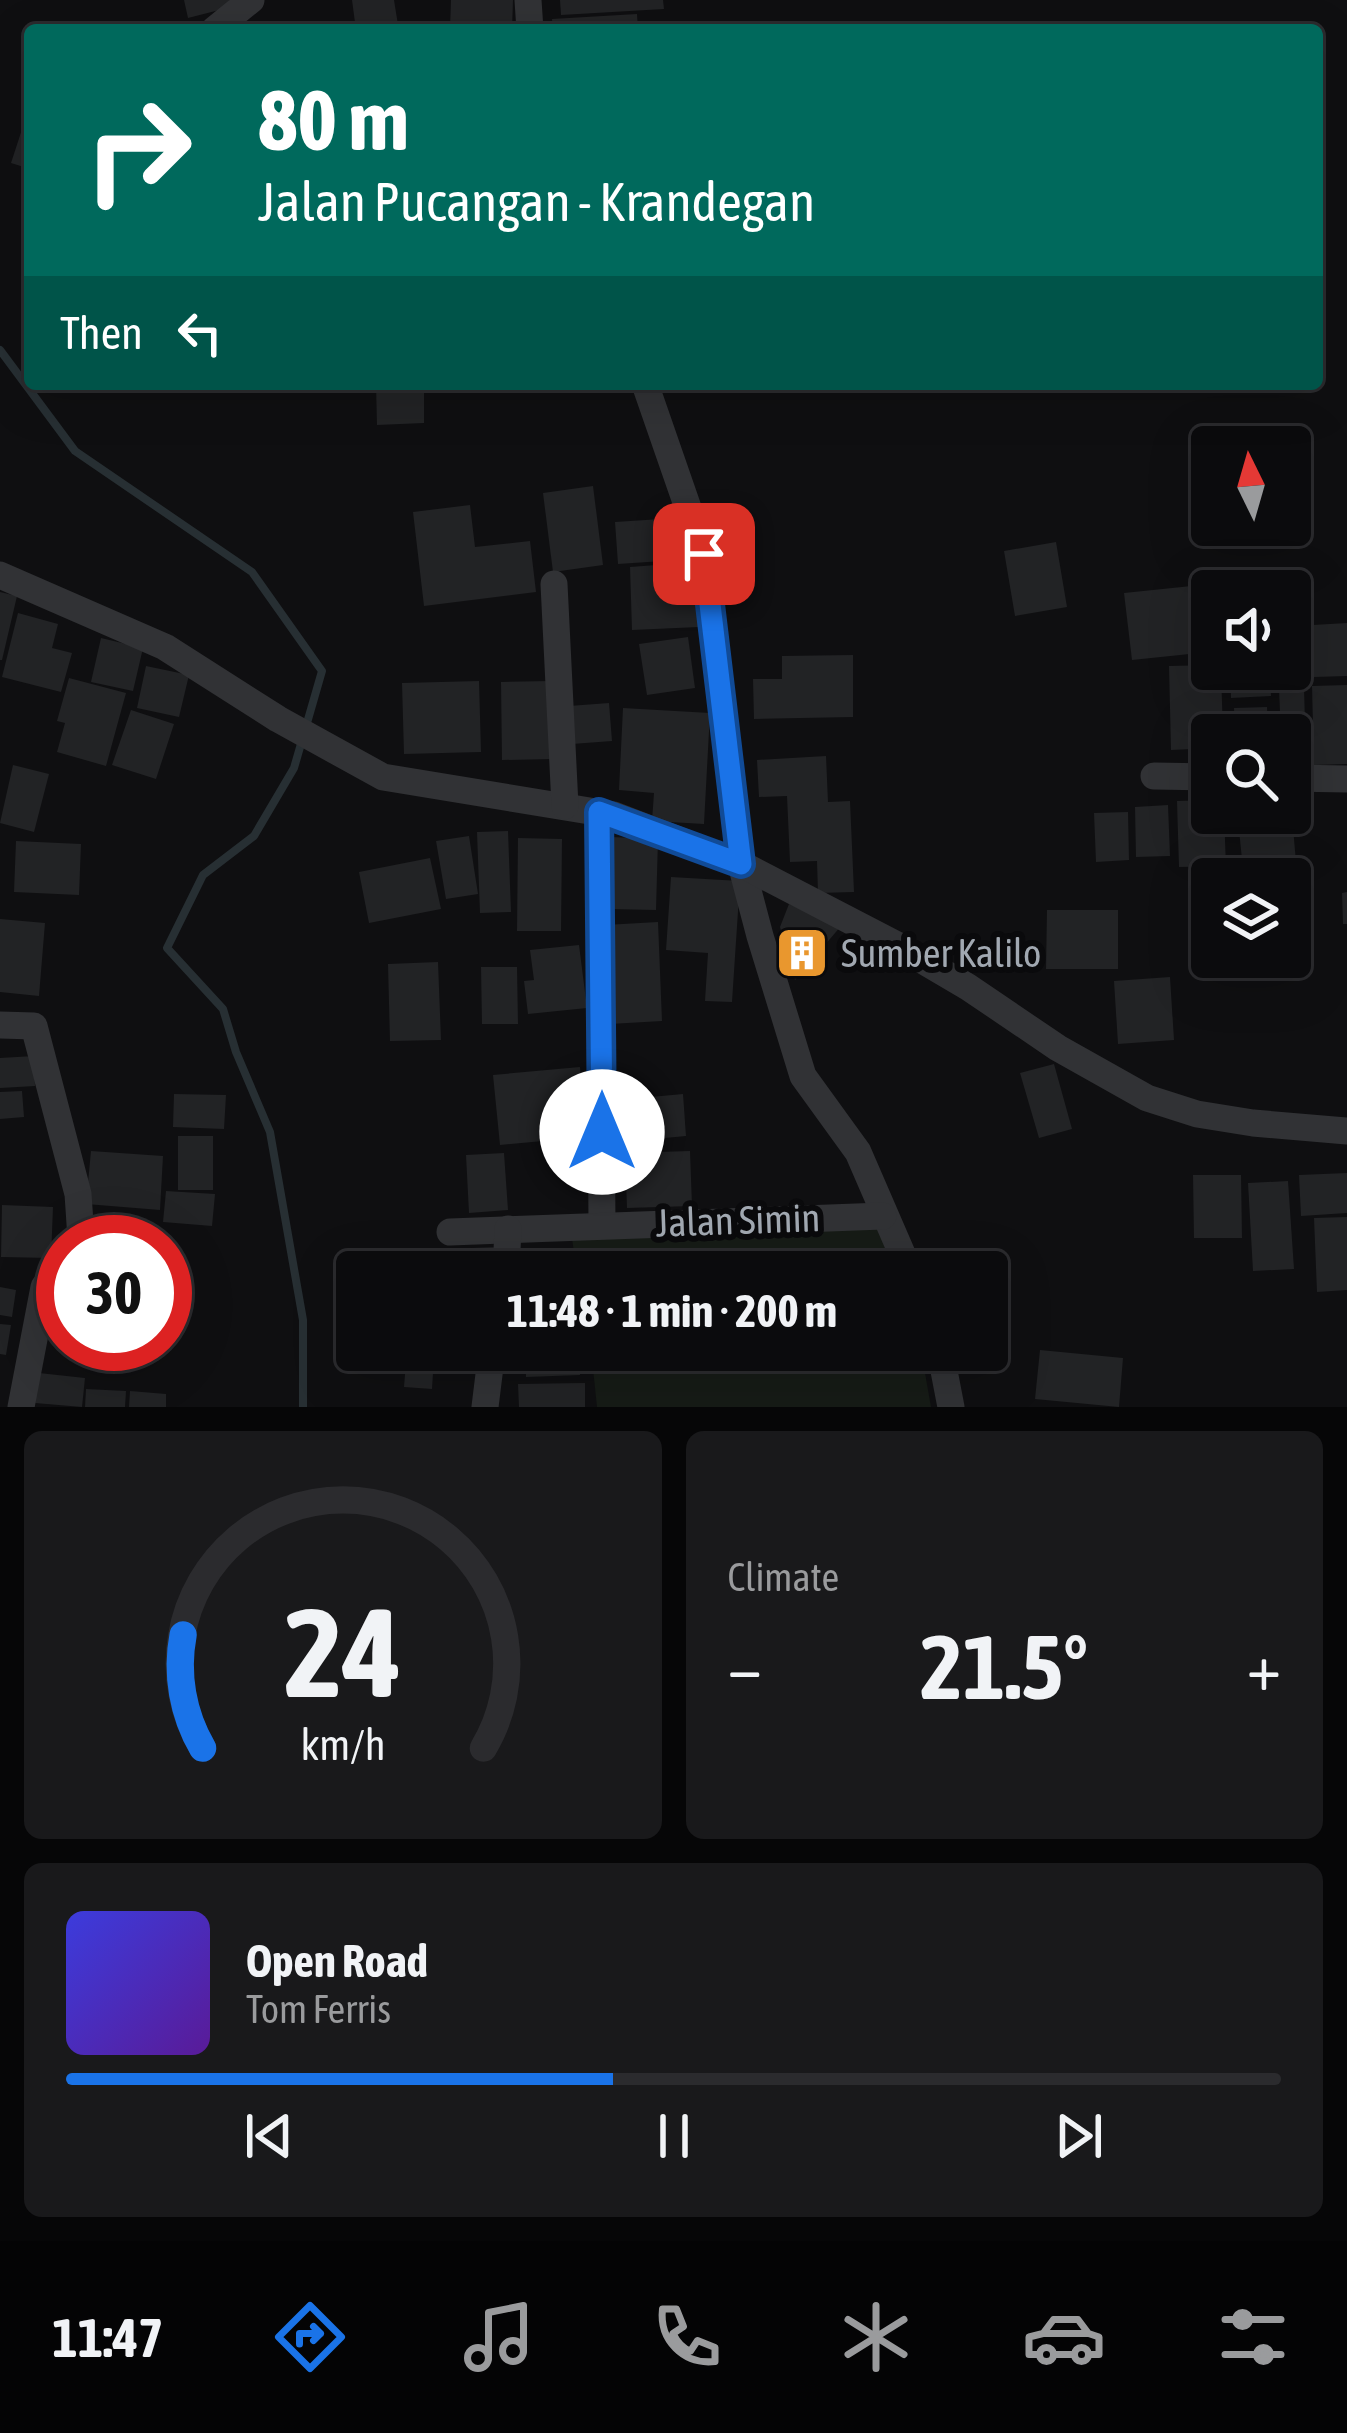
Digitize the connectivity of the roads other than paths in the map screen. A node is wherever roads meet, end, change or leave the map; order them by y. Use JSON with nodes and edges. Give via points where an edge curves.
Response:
{"nodes":[{"id":1,"x":250,"y":0,"type":"edge"},
{"id":2,"x":221,"y":24,"type":"edge"},
{"id":3,"x":647,"y":390,"type":"edge"},
{"id":4,"x":0,"y":575,"type":"edge"},
{"id":5,"x":554,"y":584,"type":"dead end"},
{"id":6,"x":1154,"y":776,"type":"dead end"},
{"id":7,"x":1191,"y":777,"type":"edge"},
{"id":8,"x":1311,"y":778,"type":"edge"},
{"id":9,"x":1347,"y":779,"type":"edge"},
{"id":10,"x":565,"y":806,"type":"junction"},
{"id":11,"x":599,"y":812,"type":"junction"},
{"id":12,"x":741,"y":864,"type":"junction"},
{"id":13,"x":0,"y":1024,"type":"edge"},
{"id":14,"x":1347,"y":1131,"type":"edge"},
{"id":15,"x":79,"y":1215,"type":"edge"},
{"id":16,"x":883,"y":1216,"type":"junction"},
{"id":17,"x":602,"y":1224,"type":"junction"},
{"id":18,"x":508,"y":1229,"type":"junction"},
{"id":19,"x":450,"y":1232,"type":"dead end"},
{"id":20,"x":507,"y":1251,"type":"edge"},
{"id":21,"x":900,"y":1251,"type":"edge"},
{"id":22,"x":36,"y":1329,"type":"edge"},
{"id":23,"x":489,"y":1371,"type":"edge"},
{"id":24,"x":944,"y":1371,"type":"edge"},
{"id":25,"x":21,"y":1407,"type":"edge"},
{"id":26,"x":484,"y":1407,"type":"edge"},
{"id":27,"x":951,"y":1407,"type":"edge"}],
"edges":[{"from":1,"to":2,"type":"street"},
{"from":3,"to":12,"type":"street","via":[[704,554]]},
{"from":4,"to":10,"type":"street","via":[[165,647],[383,777]]},
{"from":5,"to":10,"type":"street"},
{"from":6,"to":7,"type":"street"},
{"from":8,"to":9,"type":"street"},
{"from":10,"to":11,"type":"street"},
{"from":11,"to":12,"type":"street"},
{"from":11,"to":17,"type":"street"},
{"from":12,"to":14,"type":"street","via":[[895,944],[1147,1098],[1234,1120]]},
{"from":12,"to":16,"type":"street","via":[[803,1076],[858,1153]]},
{"from":13,"to":15,"type":"street","via":[[34,1027]]},
{"from":16,"to":17,"type":"street","name":"Jalan Simin"},
{"from":16,"to":21,"type":"street"},
{"from":17,"to":18,"type":"street","name":"Jalan Simin"},
{"from":18,"to":19,"type":"street","name":"Jalan Simin"},
{"from":18,"to":20,"type":"street"},
{"from":22,"to":25,"type":"street"},
{"from":23,"to":26,"type":"street"},
{"from":24,"to":27,"type":"street"}]}
